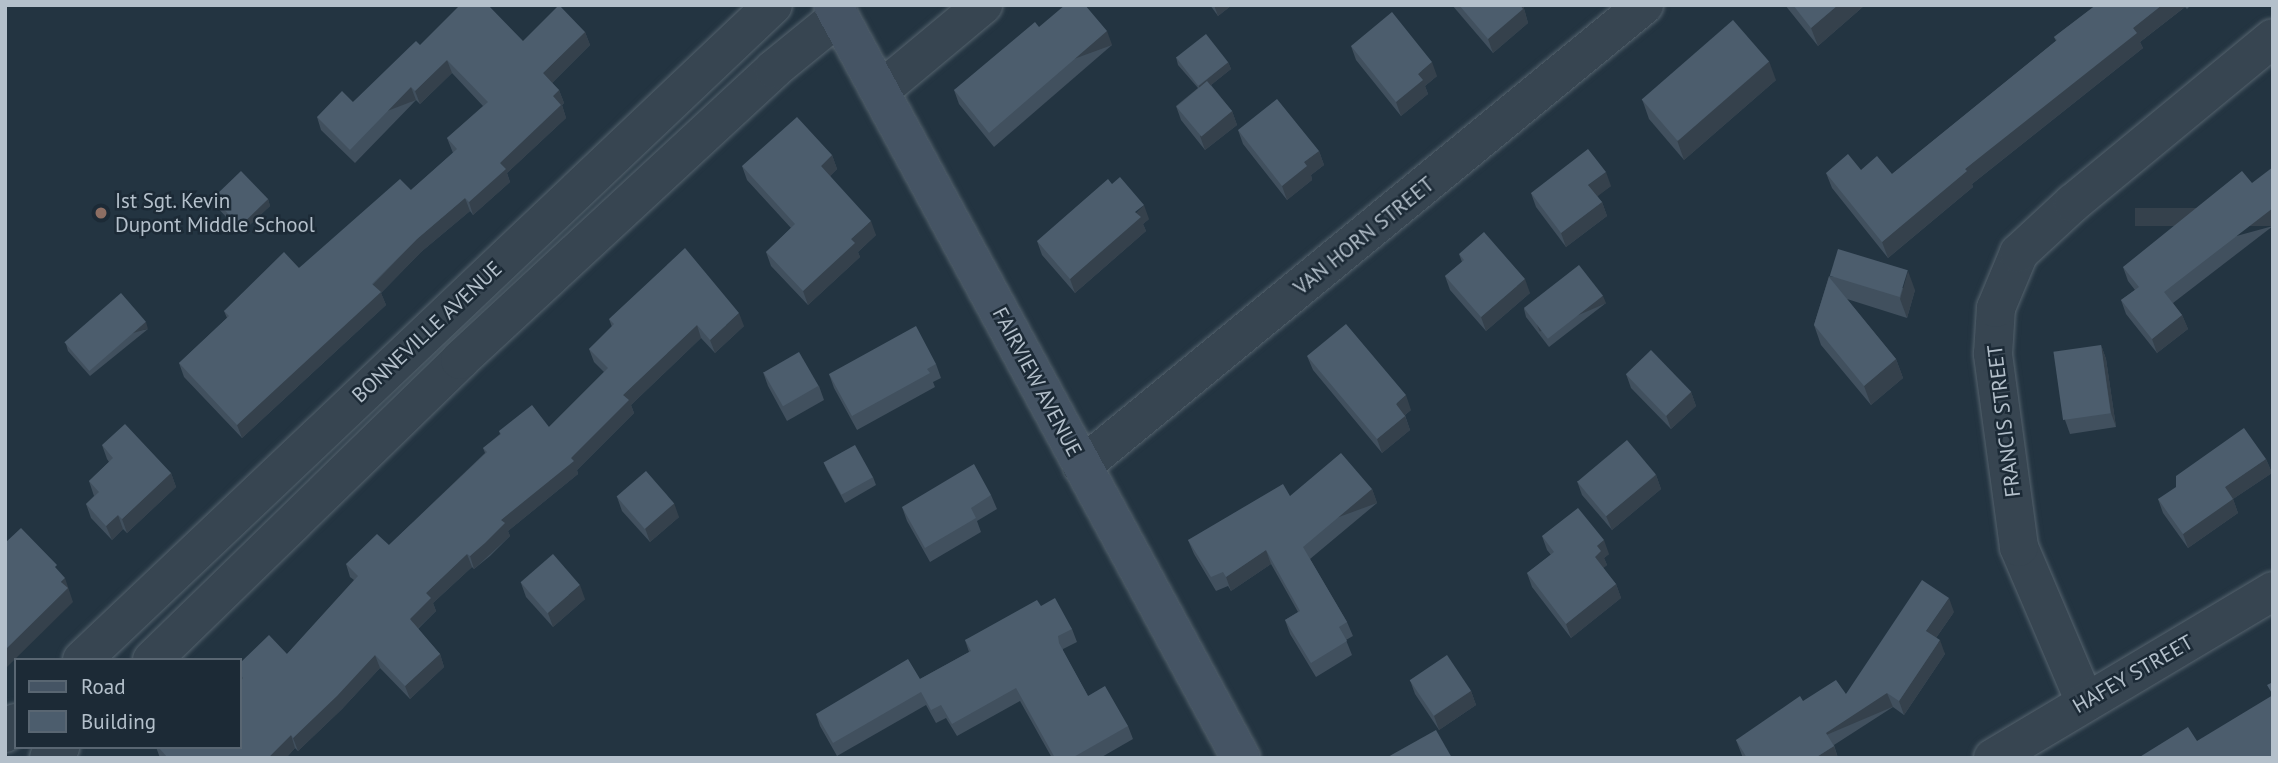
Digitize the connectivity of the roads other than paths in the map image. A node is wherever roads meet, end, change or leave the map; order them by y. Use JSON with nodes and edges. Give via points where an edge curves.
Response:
{"nodes":[{"id":1,"x":773,"y":5,"type":"edge"},
{"id":2,"x":983,"y":5,"type":"edge"},
{"id":3,"x":1644,"y":5,"type":"edge"},
{"id":4,"x":836,"y":11,"type":"edge"},
{"id":5,"x":2273,"y":38,"type":"edge"},
{"id":6,"x":881,"y":90,"type":"junction"},
{"id":7,"x":1083,"y":466,"type":"junction"},
{"id":8,"x":2273,"y":591,"type":"edge"},
{"id":9,"x":84,"y":658,"type":"edge"},
{"id":10,"x":154,"y":658,"type":"edge"},
{"id":11,"x":2085,"y":702,"type":"junction"},
{"id":12,"x":1241,"y":758,"type":"edge"},
{"id":13,"x":1993,"y":758,"type":"edge"}],
"edges":[{"from":1,"to":9,"type":"street","name":"BONNEVILLE AVENUE"},
{"from":2,"to":6,"type":"street"},
{"from":3,"to":7,"type":"street","name":"VAN HORN STREET"},
{"from":4,"to":6,"type":"main road","name":"FAIRVIEW AVENUE"},
{"from":4,"to":10,"type":"street","name":"BONNEVILLE AVENUE","via":[[460,360]]},
{"from":5,"to":11,"type":"street","name":"FRANCIS STREET","via":[[2019,253],[1996,308],[1993,354],[2020,547]]},
{"from":6,"to":7,"type":"main road","name":"FAIRVIEW AVENUE"},
{"from":7,"to":12,"type":"main road","name":"FAIRVIEW AVENUE"},
{"from":8,"to":11,"type":"street","name":"HAFEY STREET"},
{"from":11,"to":13,"type":"street","name":"HAFEY STREET"}]}
